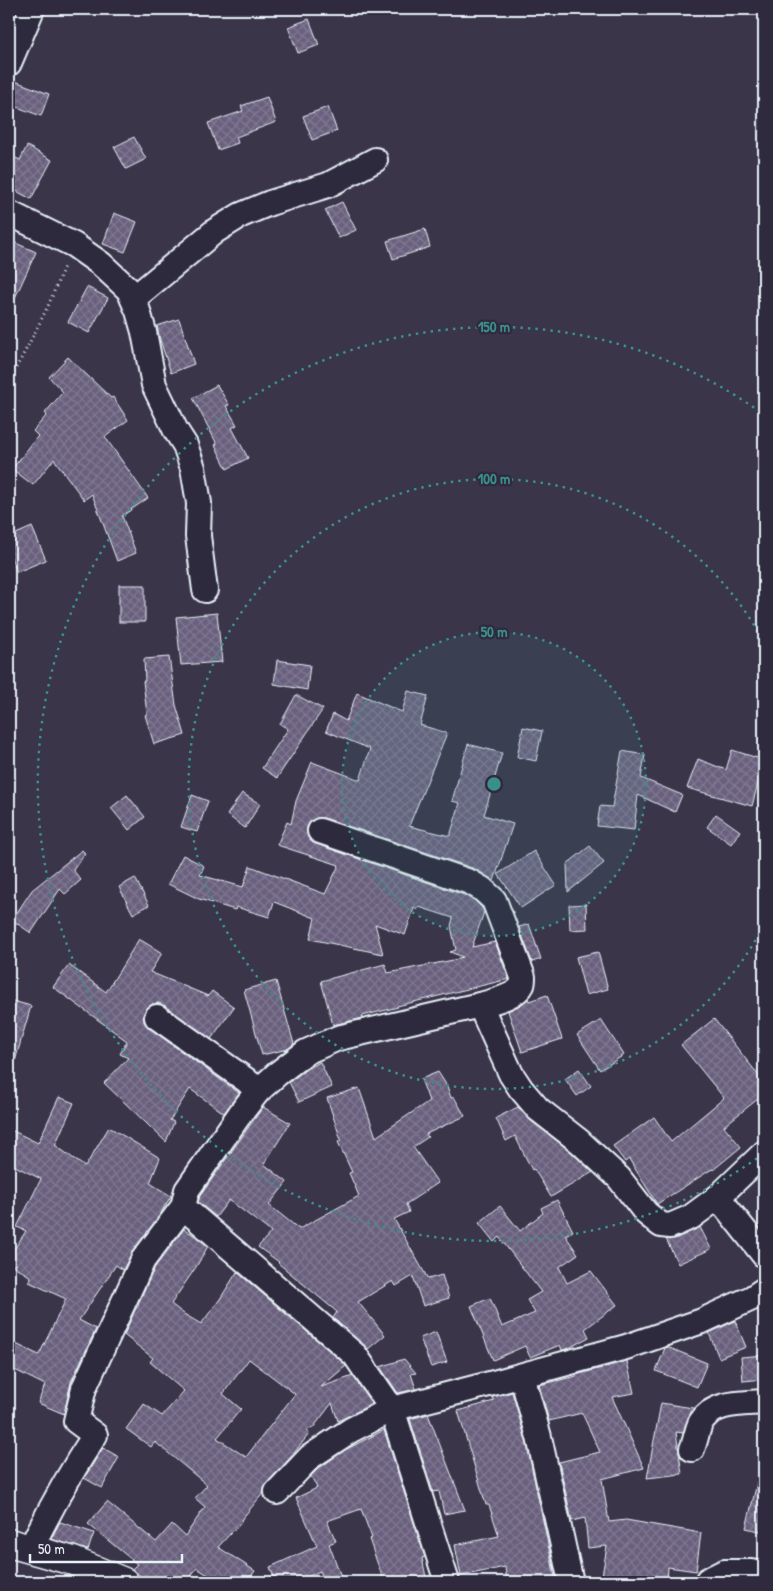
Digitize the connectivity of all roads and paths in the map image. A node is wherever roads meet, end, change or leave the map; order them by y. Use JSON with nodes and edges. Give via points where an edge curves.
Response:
{"nodes":[{"id":1,"x":32,"y":9,"type":"edge"},
{"id":2,"x":9,"y":63,"type":"edge"},
{"id":3,"x":375,"y":160,"type":"dead end"},
{"id":4,"x":9,"y":212,"type":"edge"},
{"id":5,"x":74,"y":245,"type":"junction"},
{"id":6,"x":133,"y":299,"type":"junction"},
{"id":7,"x":9,"y":381,"type":"edge"},
{"id":8,"x":205,"y":590,"type":"dead end"},
{"id":9,"x":320,"y":831,"type":"dead end"},
{"id":10,"x":480,"y":1006,"type":"junction"},
{"id":11,"x":157,"y":1017,"type":"dead end"},
{"id":12,"x":258,"y":1091,"type":"junction"},
{"id":13,"x":764,"y":1153,"type":"edge"},
{"id":14,"x":718,"y":1197,"type":"junction"},
{"id":15,"x":183,"y":1207,"type":"junction"},
{"id":16,"x":764,"y":1255,"type":"edge"},
{"id":17,"x":764,"y":1290,"type":"edge"},
{"id":18,"x":522,"y":1376,"type":"junction"},
{"id":19,"x":764,"y":1402,"type":"edge"},
{"id":20,"x":392,"y":1409,"type":"junction"},
{"id":21,"x":692,"y":1449,"type":"dead end"},
{"id":22,"x":277,"y":1492,"type":"dead end"},
{"id":23,"x":20,"y":1546,"type":"edge"},
{"id":24,"x":764,"y":1574,"type":"edge"},
{"id":25,"x":708,"y":1580,"type":"dead end"},
{"id":26,"x":124,"y":1582,"type":"edge"},
{"id":27,"x":447,"y":1582,"type":"edge"},
{"id":28,"x":571,"y":1582,"type":"edge"}],
"edges":[{"from":1,"to":2,"type":"street"},
{"from":3,"to":6,"type":"street","via":[[328,185],[241,214],[215,231]]},
{"from":4,"to":5,"type":"street"},
{"from":5,"to":6,"type":"street","via":[[101,264],[129,290]]},
{"from":5,"to":7,"type":"path","via":[[49,304]]},
{"from":6,"to":8,"type":"street","via":[[144,332],[154,385],[185,445],[193,468],[199,502],[198,536]]},
{"from":9,"to":10,"type":"street","via":[[470,882],[494,900],[523,977],[522,986],[502,999]]},
{"from":10,"to":12,"type":"street","via":[[338,1038],[306,1052]]},
{"from":10,"to":14,"type":"street","via":[[521,1089],[538,1109],[619,1178],[654,1220],[670,1226],[690,1217]]},
{"from":11,"to":12,"type":"street"},
{"from":12,"to":15,"type":"street","via":[[187,1190]]},
{"from":13,"to":14,"type":"street"},
{"from":14,"to":16,"type":"street"},
{"from":15,"to":20,"type":"street","via":[[355,1355]]},
{"from":15,"to":23,"type":"street","via":[[143,1260],[84,1388],[76,1421],[95,1435],[51,1508]]},
{"from":17,"to":18,"type":"street","via":[[702,1321],[626,1347]]},
{"from":18,"to":20,"type":"street"},
{"from":18,"to":28,"type":"street","via":[[550,1482]]},
{"from":19,"to":21,"type":"street","via":[[725,1405],[713,1411],[700,1423]]},
{"from":20,"to":22,"type":"street","via":[[351,1430],[310,1457]]},
{"from":20,"to":27,"type":"street"},
{"from":23,"to":26,"type":"street","via":[[73,1561]]},
{"from":24,"to":25,"type":"street","via":[[724,1572]]}]}
